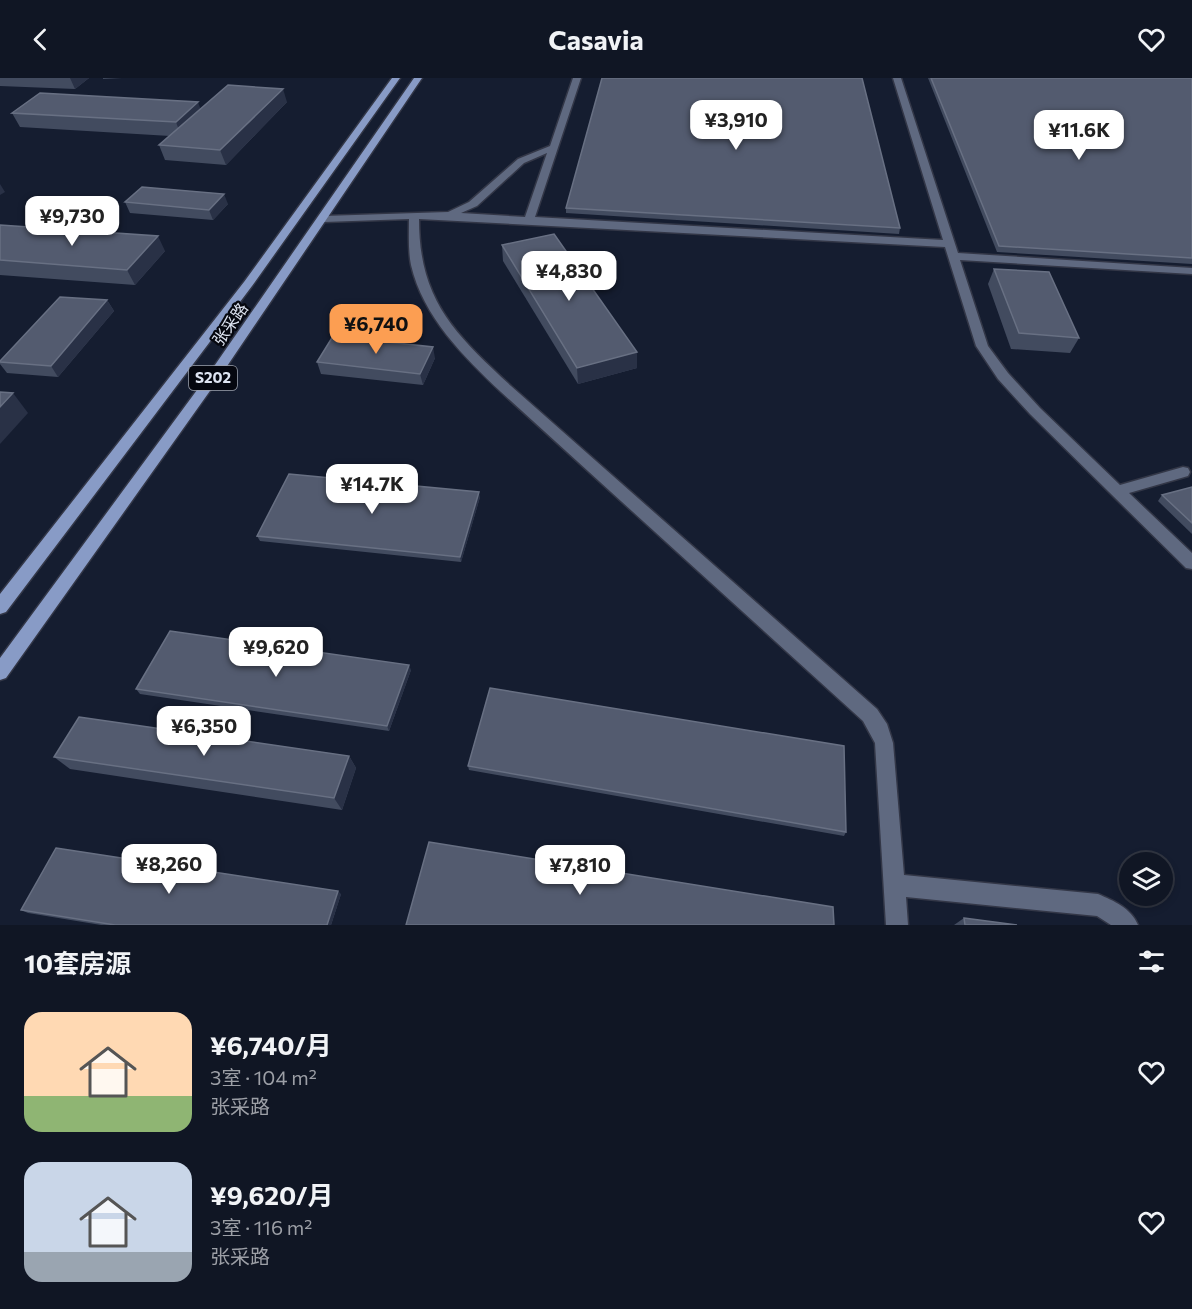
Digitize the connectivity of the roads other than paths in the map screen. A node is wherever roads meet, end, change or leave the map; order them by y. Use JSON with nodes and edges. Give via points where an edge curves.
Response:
{"nodes":[{"id":1,"x":396,"y":78,"type":"edge"},
{"id":2,"x":417,"y":78,"type":"edge"},
{"id":3,"x":577,"y":78,"type":"edge"},
{"id":4,"x":897,"y":78,"type":"edge"},
{"id":5,"x":554,"y":147,"type":"dead end"},
{"id":6,"x":439,"y":215,"type":"junction"},
{"id":7,"x":414,"y":216,"type":"junction"},
{"id":8,"x":324,"y":219,"type":"junction"},
{"id":9,"x":529,"y":220,"type":"junction"},
{"id":10,"x":950,"y":250,"type":"junction"},
{"id":11,"x":1192,"y":272,"type":"edge"},
{"id":12,"x":1183,"y":472,"type":"dead end"},
{"id":13,"x":1117,"y":491,"type":"junction"},
{"id":14,"x":1192,"y":563,"type":"edge"},
{"id":15,"x":0,"y":607,"type":"edge"},
{"id":16,"x":0,"y":672,"type":"edge"},
{"id":17,"x":894,"y":885,"type":"junction"},
{"id":18,"x":897,"y":925,"type":"edge"},
{"id":19,"x":1127,"y":925,"type":"edge"}],
"edges":[{"from":1,"to":15,"type":"main road","name":"张采路","number":"S202","via":[[248,284]]},
{"from":2,"to":8,"type":"main road","name":"张采路","number":"S202"},
{"from":3,"to":9,"type":"lane"},
{"from":4,"to":10,"type":"lane"},
{"from":5,"to":6,"type":"lane","via":[[516,165],[468,208]]},
{"from":6,"to":7,"type":"lane"},
{"from":6,"to":9,"type":"lane"},
{"from":7,"to":8,"type":"lane"},
{"from":7,"to":17,"type":"lane","via":[[420,279],[433,305],[468,352],[870,715],[884,743]]},
{"from":8,"to":16,"type":"main road","name":"张采路","number":"S202","via":[[134,490]]},
{"from":9,"to":10,"type":"lane"},
{"from":10,"to":11,"type":"lane"},
{"from":10,"to":13,"type":"lane","via":[[977,334],[991,360],[1035,411]]},
{"from":12,"to":13,"type":"lane"},
{"from":13,"to":14,"type":"lane"},
{"from":17,"to":18,"type":"lane"},
{"from":17,"to":19,"type":"lane","via":[[1098,905]]}]}
